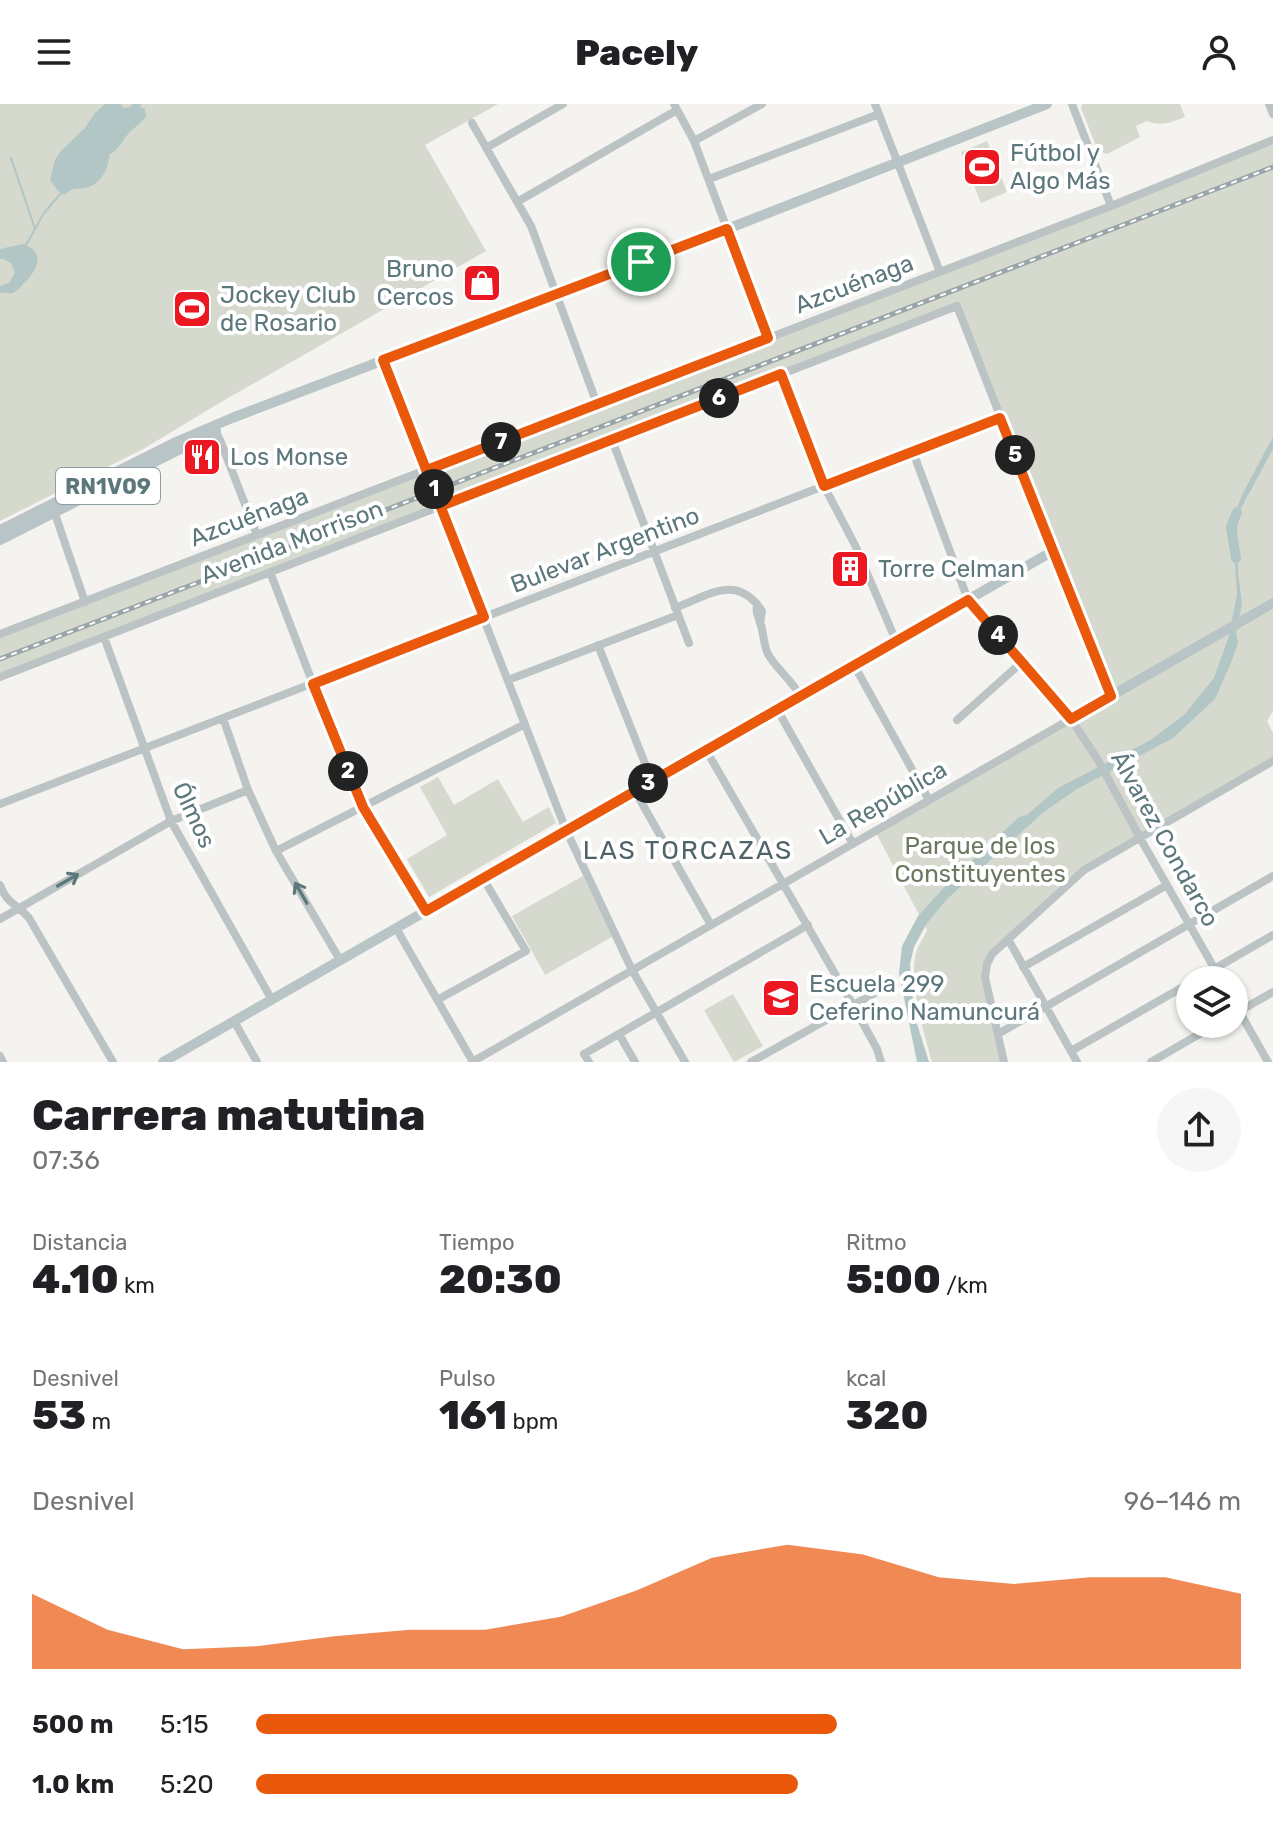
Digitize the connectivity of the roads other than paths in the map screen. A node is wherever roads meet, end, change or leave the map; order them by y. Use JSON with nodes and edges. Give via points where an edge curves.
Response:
{"nodes":[{"id":1,"x":563,"y":104,"type":"edge"},
{"id":2,"x":762,"y":104,"type":"edge"},
{"id":3,"x":875,"y":104,"type":"edge"},
{"id":4,"x":1047,"y":104,"type":"edge"},
{"id":5,"x":1072,"y":104,"type":"edge"},
{"id":6,"x":1269,"y":104,"type":"edge"},
{"id":7,"x":676,"y":107,"type":"edge"},
{"id":8,"x":745,"y":108,"type":"edge"},
{"id":9,"x":879,"y":114,"type":"junction"},
{"id":10,"x":1273,"y":114,"type":"edge"},
{"id":11,"x":472,"y":123,"type":"dead end"},
{"id":12,"x":1273,"y":140,"type":"edge"},
{"id":13,"x":694,"y":141,"type":"junction"},
{"id":14,"x":486,"y":148,"type":"junction"},
{"id":15,"x":898,"y":162,"type":"junction"},
{"id":16,"x":709,"y":179,"type":"junction"},
{"id":17,"x":517,"y":202,"type":"junction"},
{"id":18,"x":1111,"y":206,"type":"junction"},
{"id":19,"x":727,"y":229,"type":"junction"},
{"id":20,"x":940,"y":272,"type":"junction"},
{"id":21,"x":556,"y":295,"type":"junction"},
{"id":22,"x":768,"y":338,"type":"junction"},
{"id":23,"x":383,"y":360,"type":"junction"},
{"id":24,"x":781,"y":374,"type":"junction"},
{"id":25,"x":597,"y":404,"type":"junction"},
{"id":26,"x":1000,"y":418,"type":"junction"},
{"id":27,"x":214,"y":428,"type":"junction"},
{"id":28,"x":612,"y":440,"type":"junction"},
{"id":29,"x":913,"y":452,"type":"junction"},
{"id":30,"x":427,"y":470,"type":"junction"},
{"id":31,"x":824,"y":486,"type":"junction"},
{"id":32,"x":441,"y":506,"type":"junction"},
{"id":33,"x":53,"y":509,"type":"junction"},
{"id":34,"x":0,"y":530,"type":"edge"},
{"id":35,"x":257,"y":535,"type":"junction"},
{"id":36,"x":0,"y":540,"type":"edge"},
{"id":37,"x":1053,"y":551,"type":"junction"},
{"id":38,"x":654,"y":552,"type":"junction"},
{"id":39,"x":270,"y":572,"type":"junction"},
{"id":40,"x":968,"y":600,"type":"junction"},
{"id":41,"x":85,"y":602,"type":"junction"},
{"id":42,"x":1273,"y":603,"type":"edge"},
{"id":43,"x":676,"y":612,"type":"junction"},
{"id":44,"x":484,"y":617,"type":"junction"},
{"id":45,"x":0,"y":634,"type":"edge"},
{"id":46,"x":104,"y":637,"type":"junction"},
{"id":47,"x":896,"y":641,"type":"junction"},
{"id":48,"x":689,"y":643,"type":"dead end"},
{"id":49,"x":598,"y":645,"type":"junction"},
{"id":50,"x":1022,"y":662,"type":"junction"},
{"id":51,"x":854,"y":665,"type":"junction"},
{"id":52,"x":0,"y":677,"type":"edge"},
{"id":53,"x":508,"y":680,"type":"junction"},
{"id":54,"x":313,"y":684,"type":"junction"},
{"id":55,"x":800,"y":696,"type":"junction"},
{"id":56,"x":1111,"y":696,"type":"junction"},
{"id":57,"x":777,"y":709,"type":"junction"},
{"id":58,"x":223,"y":718,"type":"junction"},
{"id":59,"x":1071,"y":719,"type":"junction"},
{"id":60,"x":957,"y":720,"type":"dead end"},
{"id":61,"x":525,"y":724,"type":"junction"},
{"id":62,"x":145,"y":748,"type":"junction"},
{"id":63,"x":706,"y":750,"type":"junction"},
{"id":64,"x":1273,"y":761,"type":"edge"},
{"id":65,"x":652,"y":781,"type":"junction"},
{"id":66,"x":248,"y":790,"type":"junction"},
{"id":67,"x":635,"y":791,"type":"junction"},
{"id":68,"x":929,"y":800,"type":"junction"},
{"id":69,"x":0,"y":804,"type":"edge"},
{"id":70,"x":363,"y":807,"type":"junction"},
{"id":71,"x":171,"y":821,"type":"junction"},
{"id":72,"x":566,"y":830,"type":"junction"},
{"id":73,"x":1140,"y":838,"type":"junction"},
{"id":74,"x":853,"y":844,"type":"junction"},
{"id":75,"x":276,"y":851,"type":"junction"},
{"id":76,"x":1273,"y":876,"type":"edge"},
{"id":77,"x":483,"y":878,"type":"junction"},
{"id":78,"x":784,"y":883,"type":"junction"},
{"id":79,"x":0,"y":885,"type":"edge"},
{"id":80,"x":1167,"y":885,"type":"junction"},
{"id":81,"x":18,"y":908,"type":"junction"},
{"id":82,"x":426,"y":911,"type":"junction"},
{"id":83,"x":0,"y":919,"type":"edge"},
{"id":84,"x":1189,"y":924,"type":"junction"},
{"id":85,"x":711,"y":925,"type":"junction"},
{"id":86,"x":808,"y":925,"type":"junction"},
{"id":87,"x":396,"y":928,"type":"junction"},
{"id":88,"x":1273,"y":935,"type":"edge"},
{"id":89,"x":1008,"y":939,"type":"junction"},
{"id":90,"x":340,"y":960,"type":"junction"},
{"id":91,"x":1213,"y":966,"type":"edge"},
{"id":92,"x":1220,"y":966,"type":"edge"},
{"id":93,"x":1023,"y":967,"type":"junction"},
{"id":94,"x":632,"y":970,"type":"junction"},
{"id":95,"x":882,"y":989,"type":"dead end"},
{"id":96,"x":1176,"y":990,"type":"edge"},
{"id":97,"x":1273,"y":992,"type":"edge"},
{"id":98,"x":272,"y":1000,"type":"junction"},
{"id":99,"x":437,"y":1000,"type":"junction"},
{"id":100,"x":853,"y":1005,"type":"junction"},
{"id":101,"x":1046,"y":1006,"type":"junction"},
{"id":102,"x":1248,"y":1007,"type":"edge"},
{"id":103,"x":657,"y":1012,"type":"junction"},
{"id":104,"x":234,"y":1021,"type":"junction"},
{"id":105,"x":1248,"y":1030,"type":"edge"},
{"id":106,"x":619,"y":1034,"type":"junction"},
{"id":107,"x":998,"y":1034,"type":"junction"},
{"id":108,"x":1193,"y":1038,"type":"edge"},
{"id":109,"x":1071,"y":1051,"type":"junction"},
{"id":110,"x":0,"y":1056,"type":"edge"},
{"id":111,"x":587,"y":1058,"type":"edge"},
{"id":112,"x":3,"y":1062,"type":"edge"},
{"id":113,"x":113,"y":1062,"type":"edge"},
{"id":114,"x":163,"y":1062,"type":"edge"},
{"id":115,"x":257,"y":1062,"type":"edge"},
{"id":116,"x":473,"y":1062,"type":"edge"},
{"id":117,"x":635,"y":1062,"type":"edge"},
{"id":118,"x":685,"y":1062,"type":"edge"},
{"id":119,"x":751,"y":1062,"type":"edge"},
{"id":120,"x":881,"y":1062,"type":"edge"},
{"id":121,"x":1004,"y":1062,"type":"edge"},
{"id":122,"x":1077,"y":1062,"type":"edge"},
{"id":123,"x":1151,"y":1062,"type":"edge"},
{"id":124,"x":1268,"y":1062,"type":"edge"}],
"edges":[{"from":1,"to":14,"type":"street"},
{"from":2,"to":8,"type":"street"},
{"from":3,"to":9,"type":"street"},
{"from":4,"to":15,"type":"main road","number":"RN1V09"},
{"from":5,"to":18,"type":"street"},
{"from":6,"to":10,"type":"street"},
{"from":7,"to":13,"type":"street"},
{"from":7,"to":17,"type":"street"},
{"from":8,"to":13,"type":"street"},
{"from":9,"to":15,"type":"street"},
{"from":9,"to":16,"type":"street"},
{"from":11,"to":14,"type":"street"},
{"from":12,"to":18,"type":"street","name":"Azcuénaga"},
{"from":13,"to":16,"type":"street"},
{"from":14,"to":17,"type":"street"},
{"from":15,"to":19,"type":"main road","number":"RN1V09"},
{"from":15,"to":20,"type":"street"},
{"from":16,"to":19,"type":"street"},
{"from":17,"to":21,"type":"street"},
{"from":18,"to":20,"type":"street","name":"Azcuénaga"},
{"from":19,"to":21,"type":"main road","number":"RN1V09"},
{"from":19,"to":22,"type":"street"},
{"from":20,"to":22,"type":"street","name":"Azcuénaga"},
{"from":21,"to":23,"type":"main road","number":"RN1V09"},
{"from":21,"to":25,"type":"street"},
{"from":22,"to":25,"type":"street","name":"Azcuénaga"},
{"from":23,"to":27,"type":"main road","number":"RN1V09"},
{"from":23,"to":30,"type":"street"},
{"from":24,"to":26,"type":"street","name":"Avenida Morrison","via":[[957,306]]},
{"from":24,"to":28,"type":"street","name":"Avenida Morrison"},
{"from":24,"to":31,"type":"street"},
{"from":25,"to":30,"type":"street","name":"Azcuénaga"},
{"from":26,"to":29,"type":"street","name":"Bulevar Argentino"},
{"from":26,"to":37,"type":"street"},
{"from":27,"to":33,"type":"main road","number":"RN1V09"},
{"from":27,"to":35,"type":"street"},
{"from":28,"to":32,"type":"street","name":"Avenida Morrison"},
{"from":28,"to":38,"type":"street"},
{"from":29,"to":31,"type":"street","name":"Bulevar Argentino"},
{"from":29,"to":40,"type":"street"},
{"from":30,"to":32,"type":"street"},
{"from":30,"to":35,"type":"street","name":"Azcuénaga"},
{"from":31,"to":38,"type":"street","name":"Bulevar Argentino"},
{"from":31,"to":47,"type":"street"},
{"from":32,"to":39,"type":"street","name":"Avenida Morrison"},
{"from":32,"to":44,"type":"street"},
{"from":33,"to":34,"type":"main road","number":"RN1V09"},
{"from":33,"to":36,"type":"main road","number":"RN1V09"},
{"from":33,"to":41,"type":"street"},
{"from":35,"to":41,"type":"street","name":"Azcuénaga"},
{"from":37,"to":40,"type":"main road"},
{"from":37,"to":56,"type":"main road"},
{"from":38,"to":43,"type":"street"},
{"from":38,"to":44,"type":"street","name":"Bulevar Argentino"},
{"from":39,"to":46,"type":"street","name":"Avenida Morrison"},
{"from":39,"to":54,"type":"street"},
{"from":40,"to":47,"type":"main road"},
{"from":40,"to":50,"type":"street","name":"Álvarez Condarco"},
{"from":41,"to":45,"type":"street","name":"Azcuénaga"},
{"from":42,"to":56,"type":"main road","name":"La República"},
{"from":43,"to":48,"type":"street"},
{"from":43,"to":49,"type":"street"},
{"from":43,"to":55,"type":"street","via":[[730,588],[751,596],[763,614],[766,650]]},
{"from":44,"to":53,"type":"street"},
{"from":44,"to":54,"type":"street","name":"Bulevar Argentino"},
{"from":46,"to":52,"type":"street","name":"Avenida Morrison"},
{"from":46,"to":62,"type":"street","name":"Ólmos"},
{"from":47,"to":51,"type":"main road"},
{"from":49,"to":53,"type":"street"},
{"from":49,"to":65,"type":"street"},
{"from":50,"to":59,"type":"street","name":"Álvarez Condarco"},
{"from":50,"to":60,"type":"street"},
{"from":51,"to":55,"type":"main road"},
{"from":51,"to":68,"type":"street"},
{"from":53,"to":61,"type":"street"},
{"from":54,"to":58,"type":"street","name":"Bulevar Argentino"},
{"from":54,"to":70,"type":"street"},
{"from":55,"to":57,"type":"main road"},
{"from":56,"to":59,"type":"street","name":"La República"},
{"from":57,"to":63,"type":"main road"},
{"from":57,"to":74,"type":"street"},
{"from":58,"to":62,"type":"street","name":"Bulevar Argentino"},
{"from":58,"to":66,"type":"street"},
{"from":59,"to":68,"type":"street","name":"La República"},
{"from":59,"to":73,"type":"street","name":"Álvarez Condarco"},
{"from":61,"to":70,"type":"street"},
{"from":61,"to":72,"type":"street"},
{"from":62,"to":69,"type":"street","name":"Bulevar Argentino"},
{"from":62,"to":71,"type":"street","name":"Ólmos"},
{"from":63,"to":65,"type":"main road"},
{"from":63,"to":78,"type":"street"},
{"from":64,"to":73,"type":"street"},
{"from":65,"to":67,"type":"main road"},
{"from":66,"to":71,"type":"street"},
{"from":66,"to":75,"type":"street"},
{"from":67,"to":72,"type":"main road"},
{"from":67,"to":85,"type":"street"},
{"from":68,"to":74,"type":"street","name":"La República"},
{"from":70,"to":75,"type":"street"},
{"from":70,"to":82,"type":"street"},
{"from":81,"to":71,"type":"street","one_way":true},
{"from":71,"to":98,"type":"street","name":"Ólmos"},
{"from":72,"to":77,"type":"main road"},
{"from":72,"to":94,"type":"street"},
{"from":73,"to":80,"type":"street","name":"Álvarez Condarco"},
{"from":73,"to":89,"type":"street","via":[[1084,870]]},
{"from":74,"to":78,"type":"street","name":"La República"},
{"from":90,"to":75,"type":"street","one_way":true},
{"from":76,"to":84,"type":"street"},
{"from":77,"to":82,"type":"main road"},
{"from":77,"to":99,"type":"street","via":[[526,951]]},
{"from":78,"to":85,"type":"street","name":"La República"},
{"from":78,"to":86,"type":"street"},
{"from":79,"to":81,"type":"street"},
{"from":80,"to":84,"type":"street","name":"Álvarez Condarco"},
{"from":80,"to":93,"type":"street"},
{"from":81,"to":83,"type":"street"},
{"from":81,"to":113,"type":"street","via":[[29,918]]},
{"from":82,"to":87,"type":"main road"},
{"from":84,"to":91,"type":"street","name":"Álvarez Condarco"},
{"from":84,"to":101,"type":"street"},
{"from":85,"to":94,"type":"street","name":"La República"},
{"from":86,"to":100,"type":"street"},
{"from":86,"to":103,"type":"street"},
{"from":87,"to":90,"type":"main road"},
{"from":87,"to":99,"type":"street"},
{"from":88,"to":92,"type":"street"},
{"from":89,"to":93,"type":"street"},
{"from":89,"to":107,"type":"street","via":[[992,954],[985,977]]},
{"from":90,"to":98,"type":"main road"},
{"from":93,"to":101,"type":"street"},
{"from":94,"to":103,"type":"street"},
{"from":94,"to":116,"type":"street","name":"La República"},
{"from":95,"to":100,"type":"street"},
{"from":96,"to":109,"type":"street"},
{"from":97,"to":102,"type":"street"},
{"from":98,"to":104,"type":"main road"},
{"from":99,"to":116,"type":"street"},
{"from":100,"to":119,"type":"street"},
{"from":100,"to":120,"type":"street"},
{"from":101,"to":107,"type":"street"},
{"from":101,"to":109,"type":"street"},
{"from":103,"to":106,"type":"street"},
{"from":103,"to":118,"type":"street"},
{"from":104,"to":114,"type":"main road"},
{"from":104,"to":115,"type":"street"},
{"from":105,"to":124,"type":"street"},
{"from":106,"to":111,"type":"street"},
{"from":106,"to":117,"type":"street"},
{"from":107,"to":121,"type":"street"},
{"from":108,"to":123,"type":"street"},
{"from":109,"to":122,"type":"street"},
{"from":110,"to":112,"type":"street"}]}
